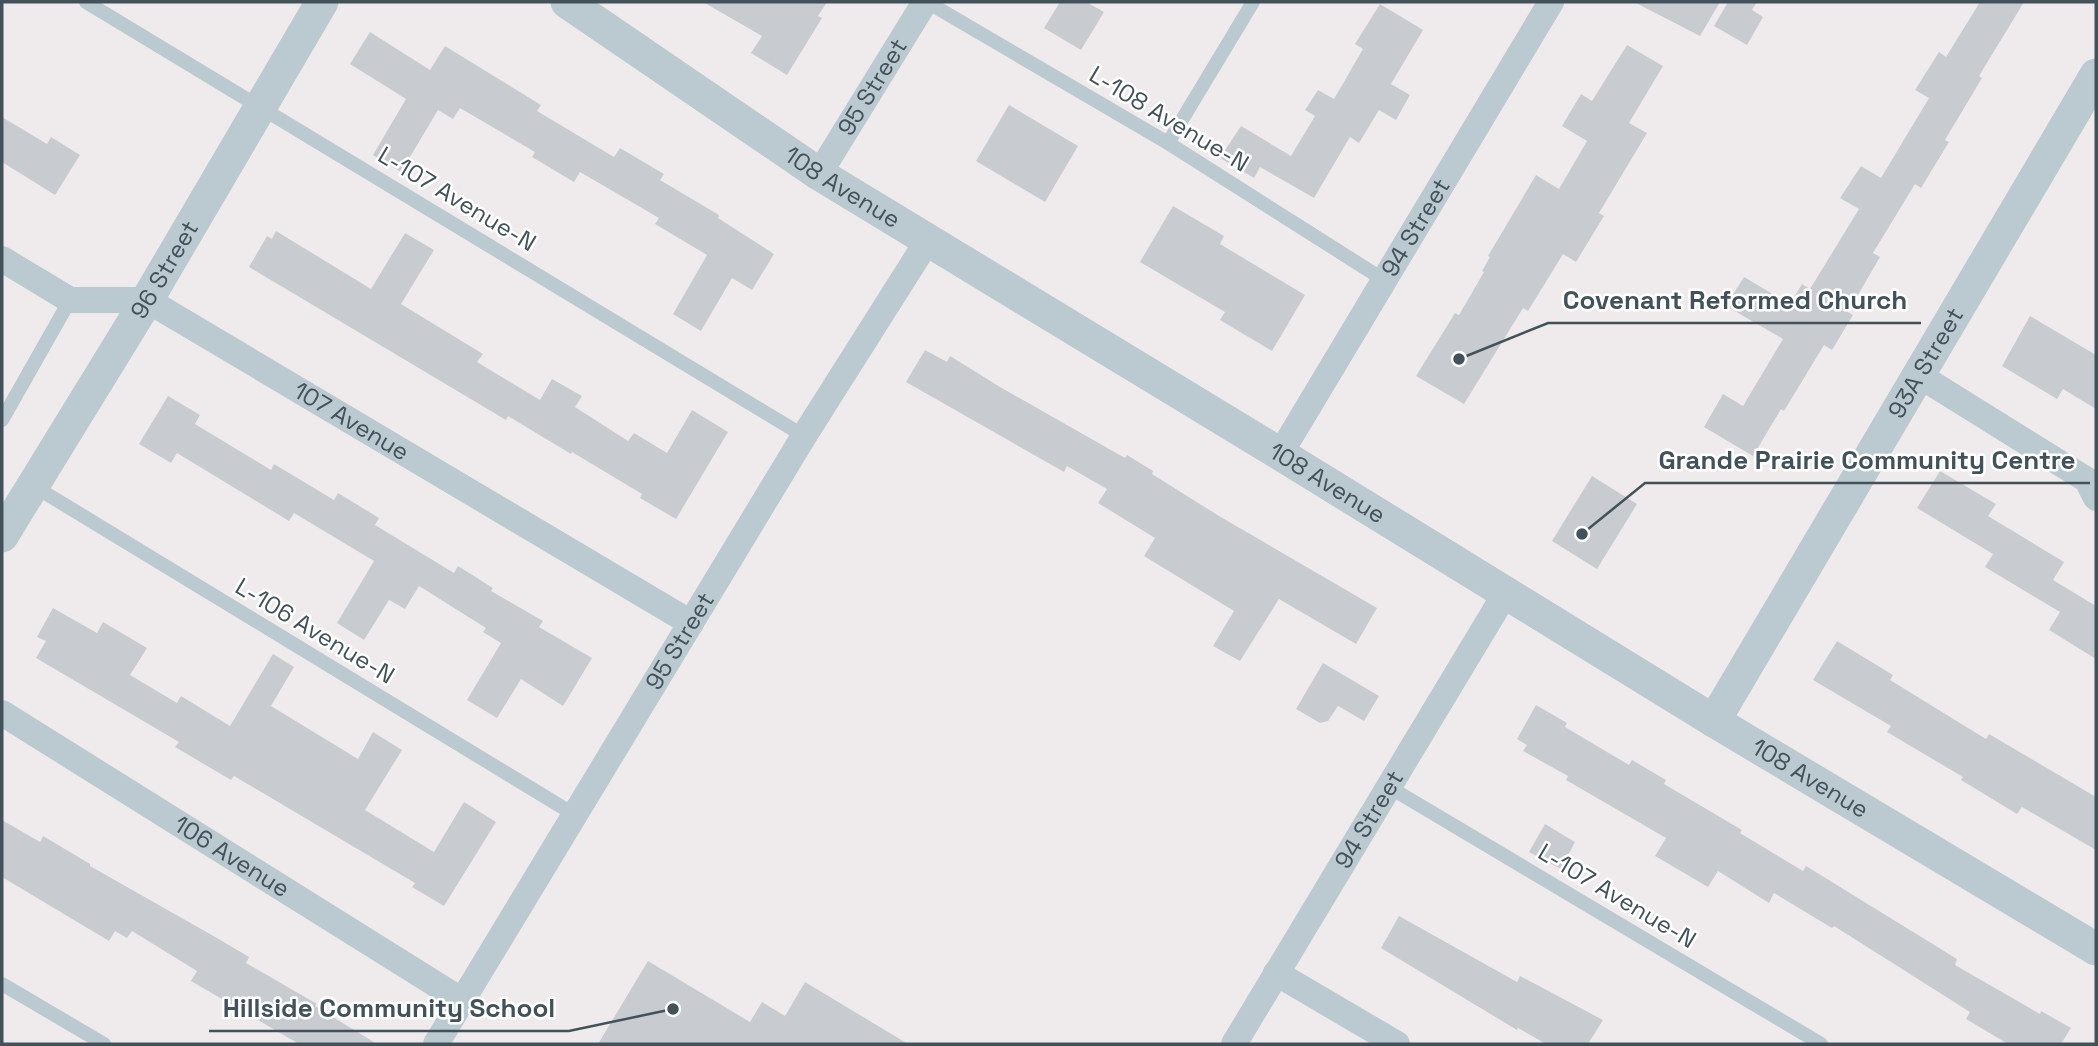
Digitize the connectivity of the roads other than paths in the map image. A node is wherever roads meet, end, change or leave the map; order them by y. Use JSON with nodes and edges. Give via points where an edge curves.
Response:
{"nodes":[{"id":1,"x":86,"y":2,"type":"edge"},
{"id":2,"x":567,"y":2,"type":"edge"},
{"id":3,"x":926,"y":2,"type":"edge"},
{"id":4,"x":1253,"y":2,"type":"edge"},
{"id":5,"x":1551,"y":2,"type":"edge"},
{"id":6,"x":323,"y":3,"type":"edge"},
{"id":7,"x":2096,"y":75,"type":"edge"},
{"id":8,"x":260,"y":107,"type":"junction"},
{"id":9,"x":1168,"y":144,"type":"junction"},
{"id":10,"x":819,"y":174,"type":"junction"},
{"id":11,"x":928,"y":240,"type":"junction"},
{"id":12,"x":2,"y":259,"type":"edge"},
{"id":13,"x":1384,"y":280,"type":"junction"},
{"id":14,"x":70,"y":300,"type":"junction"},
{"id":15,"x":147,"y":300,"type":"junction"},
{"id":16,"x":1920,"y":376,"type":"junction"},
{"id":17,"x":2,"y":420,"type":"edge"},
{"id":18,"x":804,"y":436,"type":"junction"},
{"id":19,"x":1280,"y":454,"type":"junction"},
{"id":20,"x":32,"y":485,"type":"junction"},
{"id":21,"x":2093,"y":486,"type":"edge"},
{"id":22,"x":2,"y":536,"type":"edge"},
{"id":23,"x":1506,"y":594,"type":"junction"},
{"id":24,"x":691,"y":622,"type":"junction"},
{"id":25,"x":2,"y":713,"type":"edge"},
{"id":26,"x":1714,"y":721,"type":"junction"},
{"id":27,"x":1389,"y":787,"type":"junction"},
{"id":28,"x":575,"y":815,"type":"junction"},
{"id":29,"x":2096,"y":949,"type":"edge"},
{"id":30,"x":1276,"y":973,"type":"junction"},
{"id":31,"x":2,"y":984,"type":"edge"},
{"id":32,"x":461,"y":1000,"type":"junction"},
{"id":33,"x":104,"y":1044,"type":"edge"},
{"id":34,"x":436,"y":1044,"type":"edge"},
{"id":35,"x":1234,"y":1044,"type":"edge"},
{"id":36,"x":1397,"y":1044,"type":"edge"},
{"id":37,"x":1821,"y":1044,"type":"edge"}],
"edges":[{"from":1,"to":8,"type":"lane","name":"L-107 Avenue-N"},
{"from":2,"to":10,"type":"street","name":"108 Avenue"},
{"from":3,"to":9,"type":"lane","name":"L-108 Avenue-N"},
{"from":3,"to":10,"type":"street","name":"95 Street"},
{"from":4,"to":9,"type":"lane"},
{"from":5,"to":13,"type":"street","name":"94 Street"},
{"from":6,"to":8,"type":"street","name":"96 Street"},
{"from":7,"to":16,"type":"street","name":"93A Street"},
{"from":8,"to":15,"type":"street","name":"96 Street"},
{"from":8,"to":18,"type":"lane","name":"L-107 Avenue-N"},
{"from":9,"to":13,"type":"lane","name":"L-108 Avenue-N"},
{"from":10,"to":11,"type":"street","name":"108 Avenue"},
{"from":11,"to":18,"type":"street","name":"95 Street"},
{"from":11,"to":19,"type":"street","name":"108 Avenue"},
{"from":12,"to":14,"type":"street"},
{"from":13,"to":19,"type":"street","name":"94 Street"},
{"from":14,"to":15,"type":"street"},
{"from":14,"to":17,"type":"lane"},
{"from":15,"to":20,"type":"street","name":"96 Street"},
{"from":15,"to":24,"type":"street","name":"107 Avenue"},
{"from":16,"to":21,"type":"street"},
{"from":16,"to":26,"type":"street","name":"93A Street"},
{"from":18,"to":24,"type":"street","name":"95 Street"},
{"from":19,"to":23,"type":"street","name":"108 Avenue"},
{"from":20,"to":22,"type":"street","name":"96 Street"},
{"from":20,"to":28,"type":"lane","name":"L-106 Avenue-N"},
{"from":23,"to":26,"type":"street","name":"108 Avenue"},
{"from":23,"to":27,"type":"street","name":"94 Street"},
{"from":24,"to":28,"type":"street","name":"95 Street"},
{"from":25,"to":32,"type":"street","name":"106 Avenue"},
{"from":26,"to":29,"type":"street","name":"108 Avenue"},
{"from":27,"to":30,"type":"street","name":"94 Street"},
{"from":27,"to":37,"type":"lane","name":"L-107 Avenue-N"},
{"from":28,"to":32,"type":"street","name":"95 Street"},
{"from":30,"to":35,"type":"street","name":"94 Street"},
{"from":30,"to":36,"type":"street"},
{"from":31,"to":33,"type":"lane"},
{"from":32,"to":34,"type":"street","name":"95 Street"}]}
